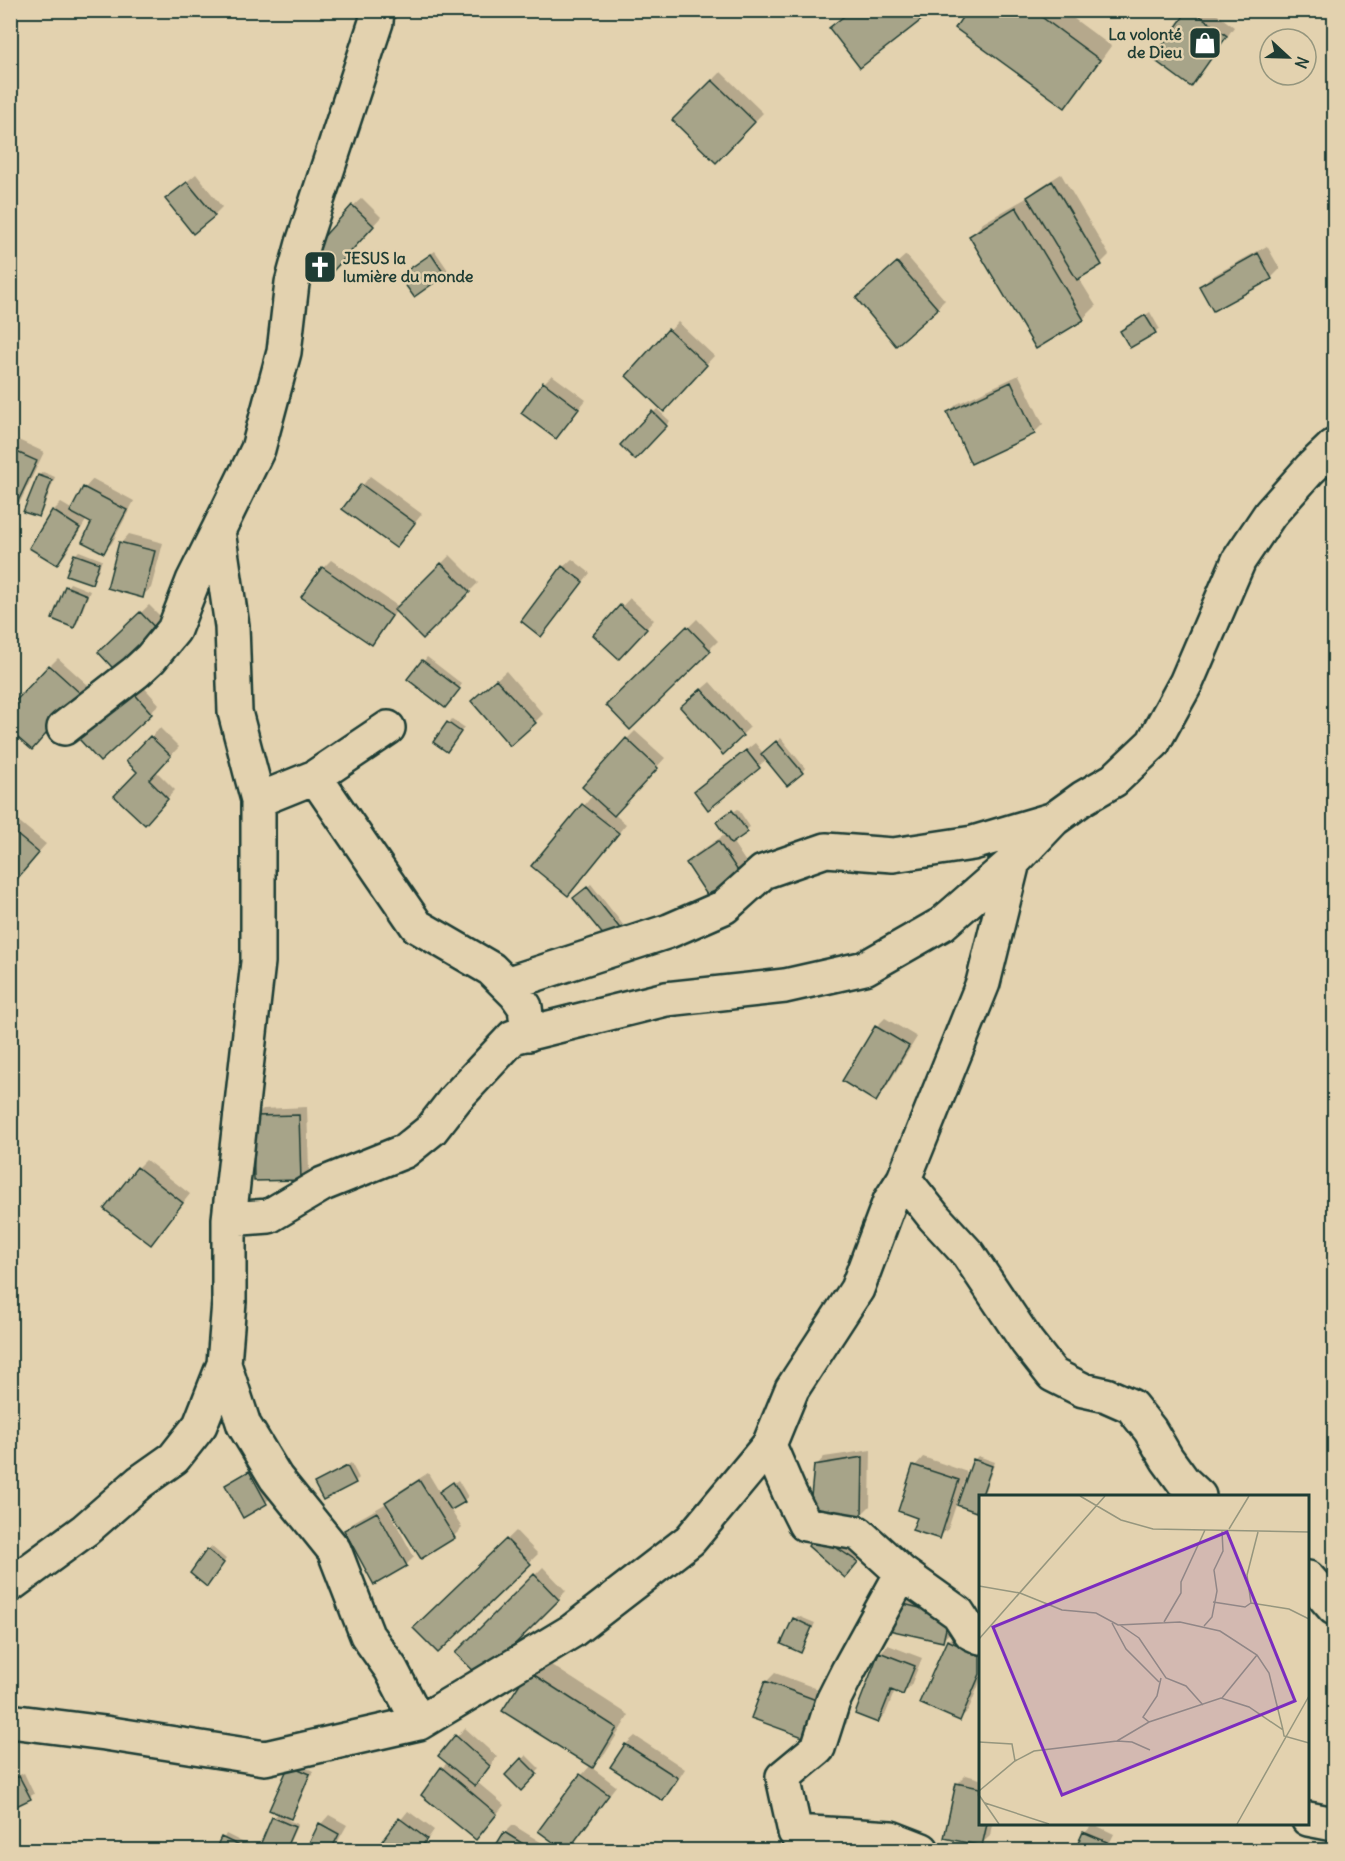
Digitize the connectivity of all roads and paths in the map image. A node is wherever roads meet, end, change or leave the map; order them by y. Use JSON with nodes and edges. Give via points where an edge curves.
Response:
{"nodes":[{"id":1,"x":377,"y":10,"type":"edge"},
{"id":2,"x":1335,"y":446,"type":"edge"},
{"id":3,"x":218,"y":531,"type":"junction"},
{"id":4,"x":64,"y":728,"type":"dead end"},
{"id":5,"x":388,"y":728,"type":"dead end"},
{"id":6,"x":315,"y":777,"type":"junction"},
{"id":7,"x":258,"y":800,"type":"junction"},
{"id":8,"x":1054,"y":819,"type":"junction"},
{"id":9,"x":1013,"y":862,"type":"junction"},
{"id":10,"x":506,"y":984,"type":"junction"},
{"id":11,"x":528,"y":1034,"type":"junction"},
{"id":12,"x":904,"y":1179,"type":"junction"},
{"id":13,"x":229,"y":1219,"type":"junction"},
{"id":14,"x":224,"y":1364,"type":"junction"},
{"id":15,"x":769,"y":1445,"type":"junction"},
{"id":16,"x":1197,"y":1495,"type":"edge"},
{"id":17,"x":902,"y":1574,"type":"junction"},
{"id":18,"x":1309,"y":1579,"type":"edge"},
{"id":19,"x":10,"y":1585,"type":"edge"},
{"id":20,"x":1335,"y":1608,"type":"edge"},
{"id":21,"x":979,"y":1636,"type":"edge"},
{"id":22,"x":10,"y":1721,"type":"edge"},
{"id":23,"x":419,"y":1723,"type":"junction"},
{"id":24,"x":1309,"y":1819,"type":"edge"},
{"id":25,"x":1335,"y":1824,"type":"edge"},
{"id":26,"x":787,"y":1841,"type":"edge"},
{"id":27,"x":922,"y":1851,"type":"edge"}],
"edges":[{"from":1,"to":3,"type":"street","via":[[292,283],[284,352],[258,449]]},
{"from":2,"to":8,"type":"street","via":[[1270,514],[1239,560],[1186,683],[1153,743],[1114,780]]},
{"from":3,"to":4,"type":"street","via":[[174,630],[136,672]]},
{"from":3,"to":7,"type":"street","via":[[232,626],[235,712]]},
{"from":5,"to":6,"type":"street"},
{"from":6,"to":7,"type":"street"},
{"from":6,"to":10,"type":"street","via":[[417,926],[491,969]]},
{"from":7,"to":13,"type":"street","via":[[258,962]]},
{"from":8,"to":9,"type":"street"},
{"from":8,"to":10,"type":"street","via":[[973,843],[893,855],[826,850],[763,872],[723,908],[669,931]]},
{"from":9,"to":11,"type":"street","via":[[942,924],[865,968],[785,986],[666,999]]},
{"from":9,"to":12,"type":"street","via":[[983,983]]},
{"from":10,"to":11,"type":"street","via":[[525,1007]]},
{"from":11,"to":13,"type":"street","via":[[513,1037],[431,1131],[405,1151],[322,1184],[269,1216]]},
{"from":12,"to":15,"type":"street","via":[[890,1201],[857,1289],[792,1389]]},
{"from":12,"to":16,"type":"street","via":[[968,1254],[1053,1375],[1131,1406]]},
{"from":13,"to":14,"type":"street"},
{"from":14,"to":19,"type":"street","via":[[200,1425],[174,1458],[86,1530]]},
{"from":14,"to":23,"type":"street","via":[[244,1425],[276,1478],[334,1550],[367,1635],[391,1669]]},
{"from":15,"to":17,"type":"street","via":[[805,1524],[858,1533]]},
{"from":15,"to":23,"type":"street","via":[[690,1540],[572,1631]]},
{"from":17,"to":21,"type":"street","via":[[958,1613],[971,1633]]},
{"from":17,"to":26,"type":"street","via":[[848,1671],[818,1748],[783,1777]]},
{"from":18,"to":20,"type":"street"},
{"from":22,"to":23,"type":"street","via":[[265,1758]]},
{"from":24,"to":25,"type":"street"},
{"from":26,"to":27,"type":"street","via":[[891,1838]]}]}
